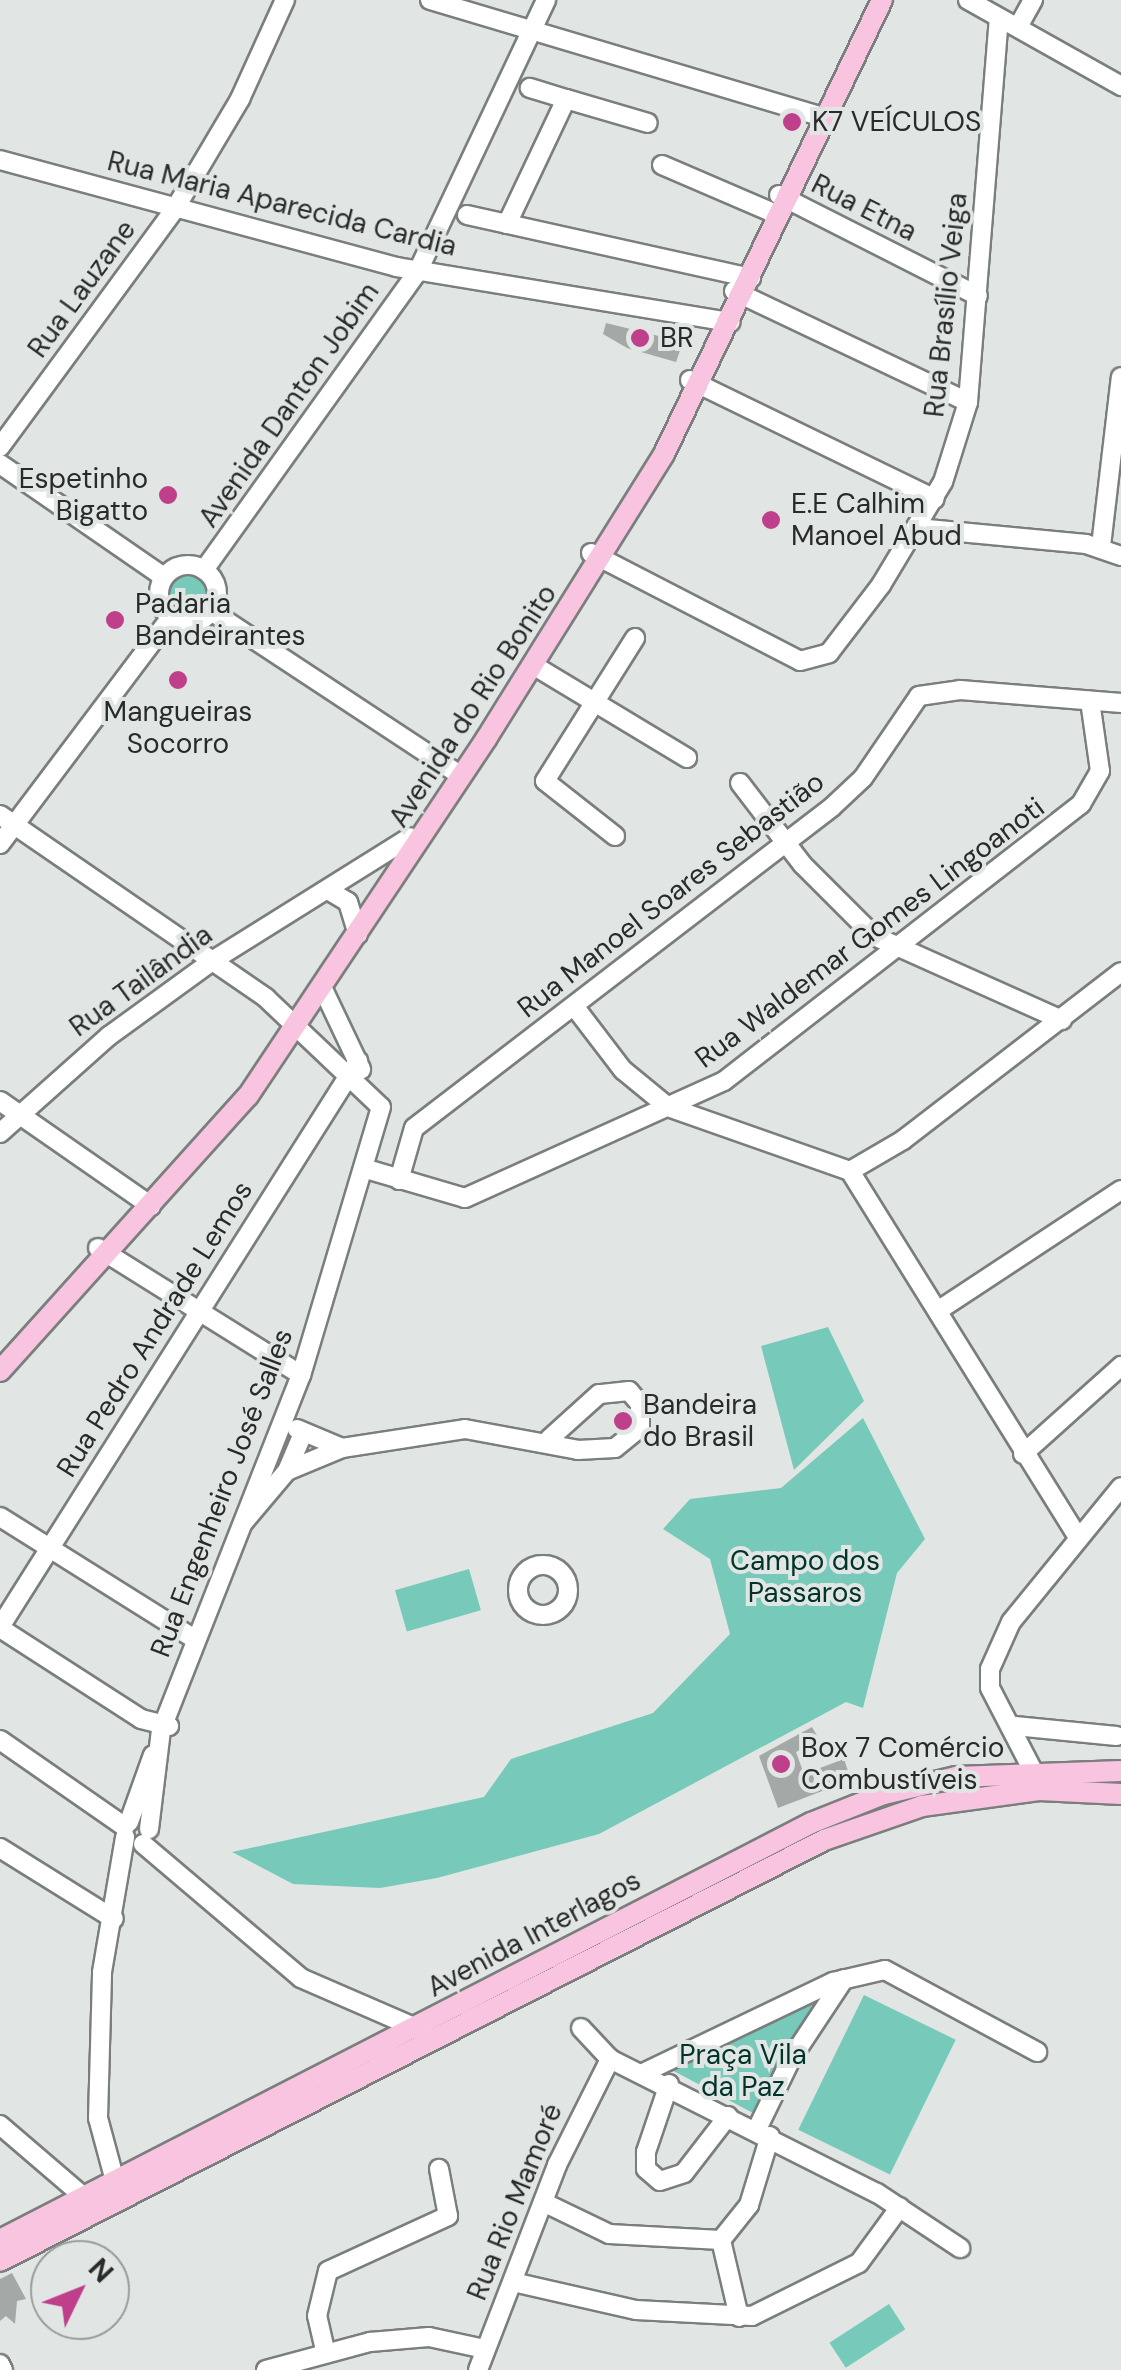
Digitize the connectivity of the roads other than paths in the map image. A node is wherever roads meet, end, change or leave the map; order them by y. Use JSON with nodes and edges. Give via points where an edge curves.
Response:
{"nodes":[{"id":1,"x":285,"y":0,"type":"edge"},
{"id":2,"x":430,"y":0,"type":"edge"},
{"id":3,"x":546,"y":0,"type":"edge"},
{"id":4,"x":872,"y":0,"type":"edge"},
{"id":5,"x":882,"y":0,"type":"edge"},
{"id":6,"x":968,"y":0,"type":"edge"},
{"id":7,"x":1033,"y":0,"type":"edge"},
{"id":8,"x":1000,"y":18,"type":"junction"},
{"id":9,"x":1018,"y":28,"type":"junction"},
{"id":10,"x":532,"y":31,"type":"junction"},
{"id":11,"x":1121,"y":86,"type":"edge"},
{"id":12,"x":530,"y":88,"type":"dead end"},
{"id":13,"x":566,"y":99,"type":"junction"},
{"id":14,"x":821,"y":116,"type":"junction"},
{"id":15,"x":648,"y":122,"type":"dead end"},
{"id":16,"x":0,"y":160,"type":"edge"},
{"id":17,"x":662,"y":166,"type":"dead end"},
{"id":18,"x":779,"y":202,"type":"junction"},
{"id":19,"x":176,"y":207,"type":"junction"},
{"id":20,"x":467,"y":214,"type":"dead end"},
{"id":21,"x":507,"y":224,"type":"junction"},
{"id":22,"x":418,"y":271,"type":"junction"},
{"id":23,"x":742,"y":284,"type":"junction"},
{"id":24,"x":978,"y":296,"type":"junction"},
{"id":25,"x":725,"y":320,"type":"junction"},
{"id":26,"x":1121,"y":377,"type":"edge"},
{"id":27,"x":695,"y":382,"type":"junction"},
{"id":28,"x":968,"y":402,"type":"junction"},
{"id":29,"x":0,"y":447,"type":"edge"},
{"id":30,"x":0,"y":464,"type":"edge"},
{"id":31,"x":935,"y":499,"type":"junction"},
{"id":32,"x":916,"y":528,"type":"junction"},
{"id":33,"x":1101,"y":546,"type":"junction"},
{"id":34,"x":596,"y":556,"type":"junction"},
{"id":35,"x":1121,"y":556,"type":"edge"},
{"id":36,"x":204,"y":570,"type":"junction"},
{"id":37,"x":164,"y":577,"type":"junction"},
{"id":38,"x":211,"y":610,"type":"junction"},
{"id":39,"x":171,"y":618,"type":"junction"},
{"id":40,"x":636,"y":638,"type":"dead end"},
{"id":41,"x":533,"y":666,"type":"junction"},
{"id":42,"x":1090,"y":701,"type":"junction"},
{"id":43,"x":593,"y":702,"type":"junction"},
{"id":44,"x":1121,"y":704,"type":"edge"},
{"id":45,"x":686,"y":758,"type":"dead end"},
{"id":46,"x":457,"y":773,"type":"junction"},
{"id":47,"x":740,"y":784,"type":"dead end"},
{"id":48,"x":7,"y":819,"type":"edge"},
{"id":49,"x":615,"y":836,"type":"dead end"},
{"id":50,"x":410,"y":837,"type":"junction"},
{"id":51,"x":784,"y":843,"type":"junction"},
{"id":52,"x":0,"y":844,"type":"edge"},
{"id":53,"x":328,"y":890,"type":"junction"},
{"id":54,"x":357,"y":926,"type":"junction"},
{"id":55,"x":899,"y":951,"type":"junction"},
{"id":56,"x":214,"y":959,"type":"junction"},
{"id":57,"x":1121,"y":972,"type":"edge"},
{"id":58,"x":323,"y":989,"type":"junction"},
{"id":59,"x":574,"y":1006,"type":"junction"},
{"id":60,"x":1062,"y":1020,"type":"junction"},
{"id":61,"x":291,"y":1025,"type":"junction"},
{"id":62,"x":353,"y":1068,"type":"junction"},
{"id":63,"x":0,"y":1101,"type":"edge"},
{"id":64,"x":668,"y":1107,"type":"junction"},
{"id":65,"x":382,"y":1115,"type":"junction"},
{"id":66,"x":24,"y":1118,"type":"junction"},
{"id":67,"x":414,"y":1128,"type":"junction"},
{"id":68,"x":0,"y":1133,"type":"edge"},
{"id":69,"x":364,"y":1168,"type":"junction"},
{"id":70,"x":850,"y":1170,"type":"junction"},
{"id":71,"x":399,"y":1180,"type":"junction"},
{"id":72,"x":1121,"y":1190,"type":"edge"},
{"id":73,"x":147,"y":1202,"type":"junction"},
{"id":74,"x":103,"y":1251,"type":"junction"},
{"id":75,"x":938,"y":1310,"type":"junction"},
{"id":76,"x":198,"y":1312,"type":"junction"},
{"id":77,"x":0,"y":1355,"type":"edge"},
{"id":78,"x":1121,"y":1366,"type":"edge"},
{"id":79,"x":0,"y":1370,"type":"edge"},
{"id":80,"x":301,"y":1375,"type":"junction"},
{"id":81,"x":285,"y":1420,"type":"junction"},
{"id":82,"x":302,"y":1436,"type":"junction"},
{"id":83,"x":276,"y":1438,"type":"junction"},
{"id":84,"x":549,"y":1440,"type":"junction"},
{"id":85,"x":342,"y":1448,"type":"junction"},
{"id":86,"x":1023,"y":1454,"type":"junction"},
{"id":87,"x":288,"y":1470,"type":"junction"},
{"id":88,"x":1121,"y":1487,"type":"edge"},
{"id":89,"x":0,"y":1516,"type":"edge"},
{"id":90,"x":238,"y":1526,"type":"junction"},
{"id":91,"x":1078,"y":1538,"type":"junction"},
{"id":92,"x":50,"y":1549,"type":"junction"},
{"id":93,"x":0,"y":1628,"type":"edge"},
{"id":94,"x":192,"y":1638,"type":"junction"},
{"id":95,"x":1014,"y":1726,"type":"junction"},
{"id":96,"x":168,"y":1727,"type":"junction"},
{"id":97,"x":1116,"y":1736,"type":"dead end"},
{"id":98,"x":0,"y":1740,"type":"edge"},
{"id":99,"x":1032,"y":1769,"type":"junction"},
{"id":100,"x":1121,"y":1771,"type":"edge"},
{"id":101,"x":1121,"y":1794,"type":"edge"},
{"id":102,"x":135,"y":1834,"type":"junction"},
{"id":103,"x":0,"y":1848,"type":"edge"},
{"id":104,"x":114,"y":1919,"type":"junction"},
{"id":105,"x":845,"y":1979,"type":"junction"},
{"id":106,"x":416,"y":2027,"type":"junction"},
{"id":107,"x":581,"y":2028,"type":"dead end"},
{"id":108,"x":436,"y":2038,"type":"junction"},
{"id":109,"x":1036,"y":2052,"type":"dead end"},
{"id":110,"x":610,"y":2059,"type":"junction"},
{"id":111,"x":644,"y":2073,"type":"junction"},
{"id":112,"x":669,"y":2084,"type":"junction"},
{"id":113,"x":728,"y":2116,"type":"junction"},
{"id":114,"x":0,"y":2125,"type":"edge"},
{"id":115,"x":763,"y":2133,"type":"junction"},
{"id":116,"x":439,"y":2170,"type":"dead end"},
{"id":117,"x":115,"y":2182,"type":"junction"},
{"id":118,"x":84,"y":2197,"type":"junction"},
{"id":119,"x":545,"y":2203,"type":"junction"},
{"id":120,"x":900,"y":2207,"type":"junction"},
{"id":121,"x":0,"y":2240,"type":"edge"},
{"id":122,"x":721,"y":2240,"type":"junction"},
{"id":123,"x":960,"y":2248,"type":"dead end"},
{"id":124,"x":0,"y":2262,"type":"edge"},
{"id":125,"x":514,"y":2282,"type":"junction"},
{"id":126,"x":739,"y":2318,"type":"junction"},
{"id":127,"x":485,"y":2349,"type":"junction"},
{"id":128,"x":324,"y":2350,"type":"junction"},
{"id":129,"x":266,"y":2370,"type":"edge"},
{"id":130,"x":478,"y":2370,"type":"edge"}],
"edges":[{"from":1,"to":19,"type":"street","name":"Rua Lauzane","via":[[240,99]]},
{"from":2,"to":10,"type":"street"},
{"from":3,"to":10,"type":"street","name":"Avenida Danton Jobim"},
{"from":4,"to":14,"type":"main road","name":"Avenida do Rio Bonito"},
{"from":5,"to":14,"type":"main road","name":"Avenida do Rio Bonito"},
{"from":6,"to":8,"type":"street"},
{"from":7,"to":9,"type":"street"},
{"from":8,"to":9,"type":"street"},
{"from":8,"to":24,"type":"street","name":"Rua Brasílio Veiga"},
{"from":9,"to":11,"type":"street"},
{"from":10,"to":14,"type":"street"},
{"from":10,"to":22,"type":"street","name":"Avenida Danton Jobim"},
{"from":12,"to":13,"type":"street"},
{"from":13,"to":15,"type":"street"},
{"from":13,"to":21,"type":"street"},
{"from":14,"to":18,"type":"main road","name":"Avenida do Rio Bonito"},
{"from":16,"to":19,"type":"street","name":"Rua Maria Aparecida Cardia"},
{"from":17,"to":18,"type":"street","name":"Rua Etna"},
{"from":18,"to":23,"type":"main road","name":"Avenida do Rio Bonito"},
{"from":18,"to":24,"type":"street","name":"Rua Etna"},
{"from":19,"to":22,"type":"street","name":"Rua Maria Aparecida Cardia"},
{"from":19,"to":29,"type":"street","name":"Rua Lauzane"},
{"from":20,"to":21,"type":"street"},
{"from":21,"to":23,"type":"street"},
{"from":22,"to":25,"type":"street","name":"Rua Maria Aparecida Cardia"},
{"from":22,"to":36,"type":"street","name":"Avenida Danton Jobim"},
{"from":23,"to":25,"type":"main road","name":"Avenida do Rio Bonito"},
{"from":23,"to":28,"type":"street"},
{"from":24,"to":28,"type":"street","name":"Rua Brasílio Veiga"},
{"from":25,"to":27,"type":"main road","name":"Avenida do Rio Bonito"},
{"from":26,"to":33,"type":"street"},
{"from":27,"to":31,"type":"street"},
{"from":27,"to":34,"type":"main road","name":"Avenida do Rio Bonito"},
{"from":28,"to":31,"type":"street","name":"Rua Brasílio Veiga"},
{"from":30,"to":37,"type":"street"},
{"from":31,"to":32,"type":"street","name":"Rua Brasílio Veiga"},
{"from":32,"to":33,"type":"street"},
{"from":32,"to":34,"type":"street","name":"Rua Brasílio Veiga","via":[[829,653],[810,662]]},
{"from":33,"to":35,"type":"street"},
{"from":34,"to":41,"type":"main road","name":"Avenida do Rio Bonito"},
{"from":34,"to":46,"type":"main road","name":"Avenida do Rio Bonito"},
{"from":36,"to":37,"type":"street","via":[[187,565]]},
{"from":36,"to":38,"type":"street","via":[[215,585]]},
{"from":37,"to":39,"type":"street","via":[[158,594]]},
{"from":38,"to":39,"type":"street","via":[[197,622]]},
{"from":38,"to":46,"type":"street"},
{"from":39,"to":48,"type":"street"},
{"from":40,"to":43,"type":"street"},
{"from":41,"to":43,"type":"street"},
{"from":41,"to":46,"type":"main road","name":"Avenida do Rio Bonito"},
{"from":42,"to":44,"type":"street","name":"Rua Manoel Soares Sebastião"},
{"from":42,"to":51,"type":"street","name":"Rua Manoel Soares Sebastião","via":[[960,690],[919,696],[863,778]]},
{"from":42,"to":55,"type":"street","name":"Rua Waldemar Gomes Lingoanoti","via":[[1101,754],[1097,785],[1051,832]]},
{"from":43,"to":45,"type":"street"},
{"from":43,"to":49,"type":"street","via":[[544,782]]},
{"from":46,"to":50,"type":"main road","name":"Avenida do Rio Bonito"},
{"from":46,"to":54,"type":"main road","name":"Avenida do Rio Bonito"},
{"from":47,"to":51,"type":"street"},
{"from":48,"to":52,"type":"street"},
{"from":48,"to":56,"type":"street"},
{"from":50,"to":53,"type":"street","name":"Rua Tailândia"},
{"from":50,"to":54,"type":"main road","name":"Avenida do Rio Bonito"},
{"from":51,"to":55,"type":"street","via":[[852,918]]},
{"from":51,"to":59,"type":"street","name":"Rua Manoel Soares Sebastião"},
{"from":53,"to":54,"type":"street"},
{"from":53,"to":56,"type":"street","name":"Rua Tailândia"},
{"from":54,"to":58,"type":"main road","name":"Avenida do Rio Bonito"},
{"from":54,"to":61,"type":"main road","name":"Avenida do Rio Bonito"},
{"from":55,"to":60,"type":"street"},
{"from":55,"to":64,"type":"street","name":"Rua Waldemar Gomes Lingoanoti","via":[[724,1082]]},
{"from":56,"to":61,"type":"street"},
{"from":56,"to":66,"type":"street","name":"Rua Tailândia","via":[[80,1060]]},
{"from":57,"to":60,"type":"street"},
{"from":58,"to":61,"type":"main road","name":"Avenida do Rio Bonito"},
{"from":58,"to":62,"type":"street"},
{"from":59,"to":64,"type":"street","via":[[623,1070]]},
{"from":59,"to":67,"type":"street","name":"Rua Manoel Soares Sebastião"},
{"from":60,"to":70,"type":"street"},
{"from":61,"to":62,"type":"street"},
{"from":61,"to":73,"type":"main road","name":"Avenida do Rio Bonito"},
{"from":62,"to":65,"type":"street"},
{"from":62,"to":76,"type":"street","name":"Rua Pedro Andrade Lemos"},
{"from":63,"to":66,"type":"street"},
{"from":64,"to":70,"type":"street"},
{"from":64,"to":71,"type":"street","name":"Rua Waldemar Gomes Lingoanoti","via":[[465,1198]]},
{"from":65,"to":67,"type":"street"},
{"from":65,"to":69,"type":"street","name":"Rua Engenheiro José Salles"},
{"from":66,"to":68,"type":"street","name":"Rua Tailândia"},
{"from":66,"to":73,"type":"street"},
{"from":67,"to":71,"type":"street"},
{"from":69,"to":71,"type":"street","name":"Rua Waldemar Gomes Lingoanoti"},
{"from":69,"to":80,"type":"street","name":"Rua Engenheiro José Salles"},
{"from":70,"to":75,"type":"street"},
{"from":72,"to":75,"type":"street"},
{"from":73,"to":74,"type":"main road","name":"Avenida do Rio Bonito"},
{"from":74,"to":76,"type":"street"},
{"from":74,"to":77,"type":"main road","name":"Avenida do Rio Bonito"},
{"from":74,"to":79,"type":"main road","name":"Avenida do Rio Bonito"},
{"from":75,"to":86,"type":"street"},
{"from":76,"to":80,"type":"street"},
{"from":76,"to":92,"type":"street","name":"Rua Pedro Andrade Lemos"},
{"from":78,"to":86,"type":"street"},
{"from":80,"to":81,"type":"street","name":"Rua Engenheiro José Salles"},
{"from":81,"to":82,"type":"street"},
{"from":81,"to":83,"type":"street","name":"Rua Engenheiro José Salles"},
{"from":82,"to":83,"type":"street"},
{"from":82,"to":85,"type":"street"},
{"from":82,"to":87,"type":"street"},
{"from":83,"to":90,"type":"street","name":"Rua Engenheiro José Salles"},
{"from":84,"to":84,"type":"street","via":[[578,1450],[614,1448],[640,1428],[640,1404],[629,1391],[599,1394]]},
{"from":84,"to":85,"type":"street","via":[[465,1429]]},
{"from":85,"to":87,"type":"street"},
{"from":86,"to":91,"type":"street"},
{"from":87,"to":90,"type":"street"},
{"from":88,"to":91,"type":"street"},
{"from":89,"to":92,"type":"street"},
{"from":90,"to":94,"type":"street","name":"Rua Engenheiro José Salles"},
{"from":91,"to":95,"type":"street","via":[[1010,1622],[990,1669],[990,1688]]},
{"from":92,"to":93,"type":"street","name":"Rua Pedro Andrade Lemos"},
{"from":92,"to":94,"type":"street"},
{"from":93,"to":96,"type":"street"},
{"from":94,"to":96,"type":"street","name":"Rua Engenheiro José Salles"},
{"from":95,"to":97,"type":"street"},
{"from":95,"to":99,"type":"street"},
{"from":96,"to":102,"type":"street","name":"Rua Engenheiro José Salles"},
{"from":98,"to":102,"type":"street"},
{"from":99,"to":100,"type":"main road","name":"Avenida Interlagos"},
{"from":99,"to":106,"type":"main road","name":"Avenida Interlagos","via":[[884,1794],[811,1824]]},
{"from":101,"to":108,"type":"main road","name":"Avenida Interlagos","via":[[1040,1790],[880,1817],[784,1858]]},
{"from":102,"to":104,"type":"street","name":"Rua Engenheiro José Salles"},
{"from":102,"to":106,"type":"street","via":[[301,1978]]},
{"from":103,"to":104,"type":"street"},
{"from":104,"to":117,"type":"street","name":"Rua Engenheiro José Salles","via":[[102,1972],[98,2118]]},
{"from":105,"to":109,"type":"street","via":[[899,1975]]},
{"from":105,"to":111,"type":"street"},
{"from":105,"to":115,"type":"street","via":[[798,2046]]},
{"from":106,"to":108,"type":"street"},
{"from":106,"to":117,"type":"main road","name":"Avenida Interlagos"},
{"from":107,"to":110,"type":"street"},
{"from":108,"to":124,"type":"main road","name":"Avenida Interlagos"},
{"from":110,"to":111,"type":"street"},
{"from":110,"to":119,"type":"street","name":"Rua Rio Mamoré"},
{"from":111,"to":112,"type":"street"},
{"from":112,"to":113,"type":"street"},
{"from":112,"to":113,"type":"street","via":[[646,2152],[646,2170],[660,2182],[684,2173]]},
{"from":113,"to":115,"type":"street"},
{"from":114,"to":118,"type":"street"},
{"from":115,"to":120,"type":"street"},
{"from":115,"to":122,"type":"street","via":[[749,2205]]},
{"from":116,"to":128,"type":"street","via":[[448,2216],[328,2271],[316,2316]]},
{"from":117,"to":118,"type":"main road","name":"Avenida Interlagos"},
{"from":118,"to":121,"type":"main road","name":"Avenida Interlagos"},
{"from":119,"to":122,"type":"street","via":[[609,2234]]},
{"from":119,"to":125,"type":"street","name":"Rua Rio Mamoré"},
{"from":120,"to":123,"type":"street"},
{"from":120,"to":126,"type":"street","via":[[859,2263]]},
{"from":122,"to":126,"type":"street"},
{"from":125,"to":126,"type":"street","via":[[636,2310]]},
{"from":125,"to":127,"type":"street","name":"Rua Rio Mamoré"},
{"from":127,"to":128,"type":"street","via":[[428,2336]]},
{"from":127,"to":130,"type":"street","name":"Rua Rio Mamoré"},
{"from":128,"to":129,"type":"street"}]}
